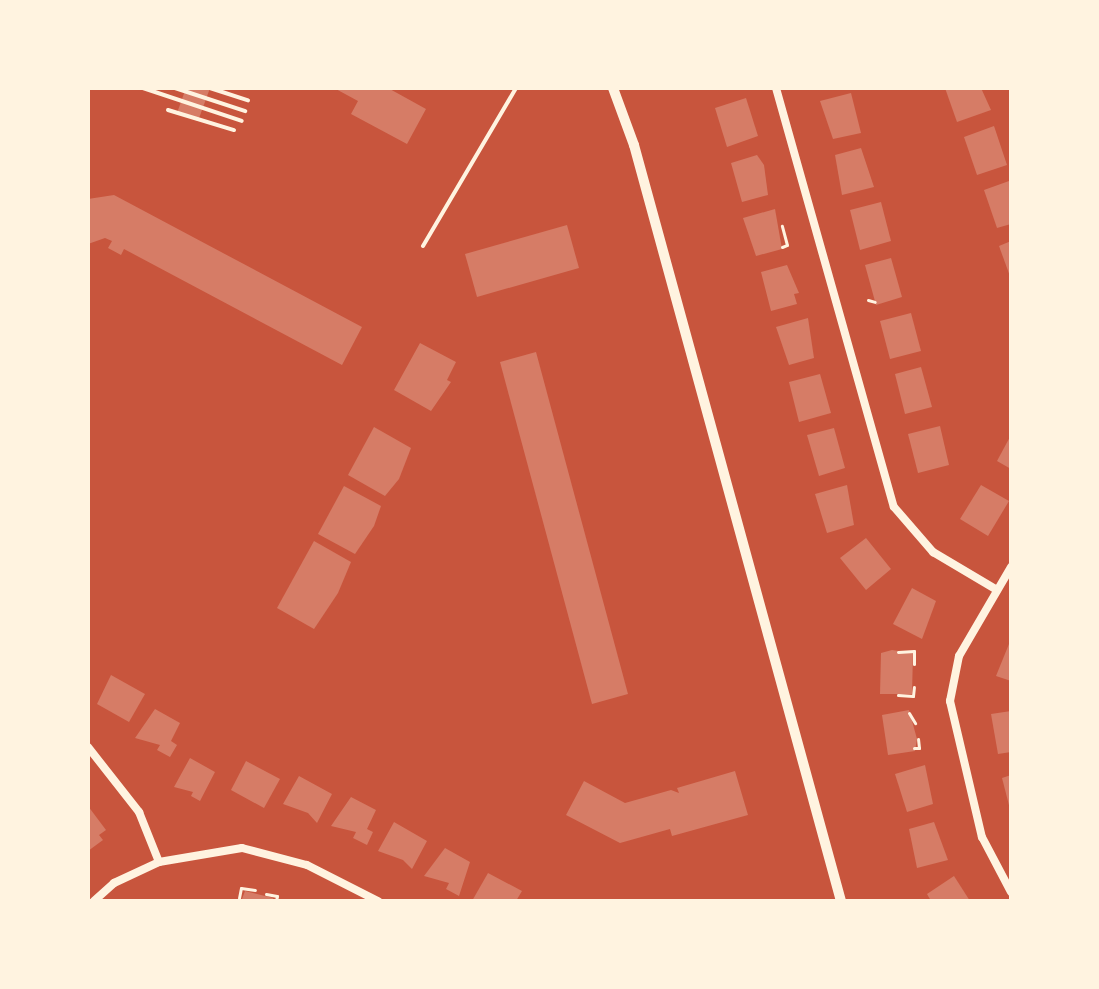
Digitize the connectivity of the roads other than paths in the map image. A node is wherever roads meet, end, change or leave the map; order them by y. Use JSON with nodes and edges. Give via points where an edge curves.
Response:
{"nodes":[{"id":1,"x":143,"y":88,"type":"edge"},
{"id":2,"x":175,"y":88,"type":"edge"},
{"id":3,"x":210,"y":88,"type":"edge"},
{"id":4,"x":516,"y":88,"type":"edge"},
{"id":5,"x":613,"y":88,"type":"edge"},
{"id":6,"x":776,"y":88,"type":"edge"},
{"id":7,"x":248,"y":100,"type":"dead end"},
{"id":8,"x":168,"y":110,"type":"dead end"},
{"id":9,"x":245,"y":111,"type":"dead end"},
{"id":10,"x":242,"y":121,"type":"dead end"},
{"id":11,"x":234,"y":130,"type":"dead end"},
{"id":12,"x":423,"y":246,"type":"dead end"},
{"id":13,"x":1011,"y":567,"type":"edge"},
{"id":14,"x":997,"y":590,"type":"junction"},
{"id":15,"x":88,"y":747,"type":"edge"},
{"id":16,"x":159,"y":862,"type":"junction"},
{"id":17,"x":1011,"y":892,"type":"edge"},
{"id":18,"x":94,"y":901,"type":"edge"},
{"id":19,"x":378,"y":901,"type":"edge"},
{"id":20,"x":841,"y":901,"type":"edge"}],
"edges":[{"from":1,"to":10,"type":"lane"},
{"from":2,"to":9,"type":"lane"},
{"from":3,"to":7,"type":"lane"},
{"from":4,"to":12,"type":"lane"},
{"from":5,"to":20,"type":"street","via":[[634,145]]},
{"from":6,"to":14,"type":"street","via":[[894,507],[933,552]]},
{"from":8,"to":11,"type":"lane"},
{"from":13,"to":14,"type":"street"},
{"from":14,"to":17,"type":"street","via":[[959,656],[950,701],[982,837]]},
{"from":15,"to":16,"type":"street","via":[[118,778],[139,812]]},
{"from":16,"to":18,"type":"street","via":[[114,883]]},
{"from":16,"to":19,"type":"street","via":[[207,850],[256,850],[307,865]]}]}
